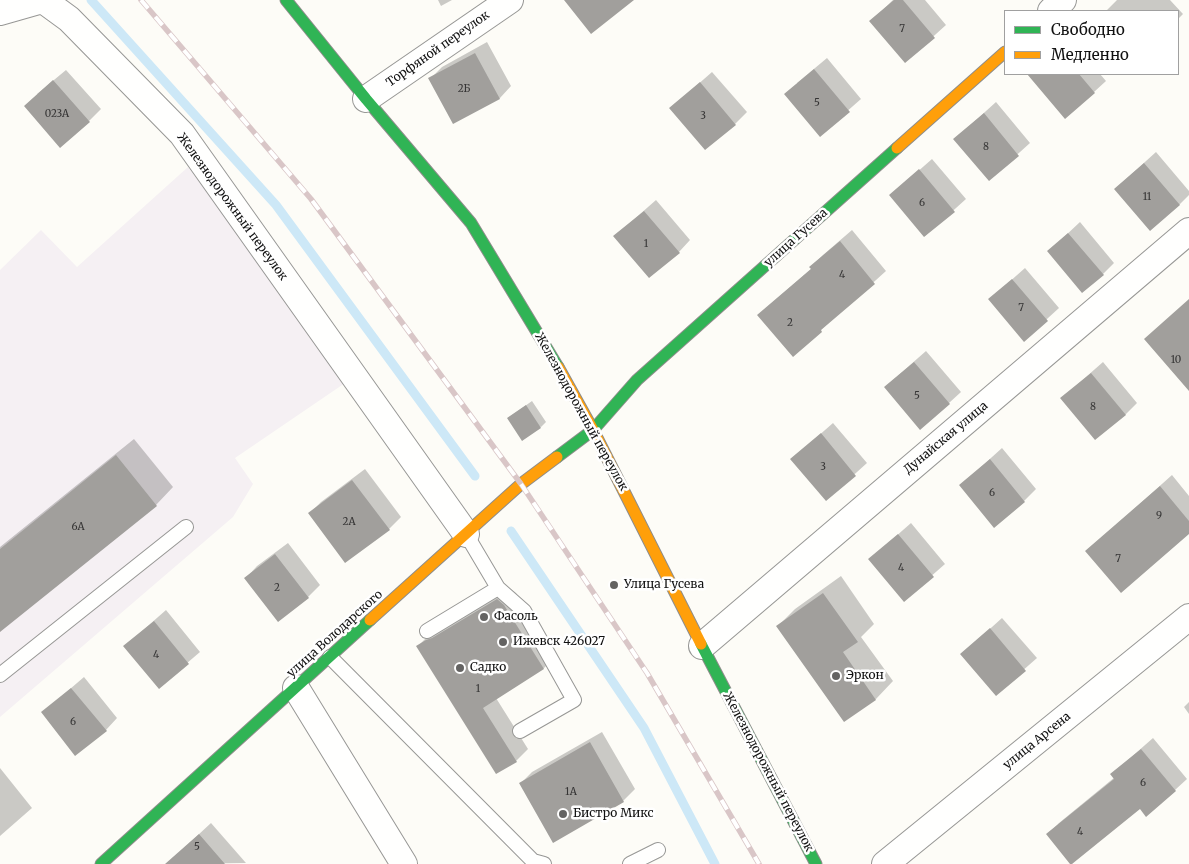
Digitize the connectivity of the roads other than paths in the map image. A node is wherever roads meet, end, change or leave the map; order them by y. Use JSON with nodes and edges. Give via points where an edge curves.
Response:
{"nodes":[{"id":1,"x":42,"y":0,"type":"edge"},
{"id":2,"x":286,"y":0,"type":"edge"},
{"id":3,"x":510,"y":0,"type":"edge"},
{"id":4,"x":1063,"y":0,"type":"edge"},
{"id":5,"x":1052,"y":10,"type":"edge"},
{"id":6,"x":0,"y":12,"type":"edge"},
{"id":7,"x":1004,"y":53,"type":"edge"},
{"id":8,"x":366,"y":99,"type":"junction"},
{"id":9,"x":1189,"y":231,"type":"edge"},
{"id":10,"x":593,"y":430,"type":"junction"},
{"id":11,"x":186,"y":527,"type":"dead end"},
{"id":12,"x":466,"y":534,"type":"junction"},
{"id":13,"x":498,"y":588,"type":"junction"},
{"id":14,"x":1189,"y":617,"type":"edge"},
{"id":15,"x":427,"y":631,"type":"dead end"},
{"id":16,"x":702,"y":646,"type":"junction"},
{"id":17,"x":330,"y":657,"type":"junction"},
{"id":18,"x":0,"y":675,"type":"edge"},
{"id":19,"x":296,"y":688,"type":"junction"},
{"id":20,"x":520,"y":731,"type":"dead end"},
{"id":21,"x":658,"y":850,"type":"dead end"},
{"id":22,"x":101,"y":864,"type":"edge"},
{"id":23,"x":404,"y":864,"type":"edge"},
{"id":24,"x":544,"y":864,"type":"edge"},
{"id":25,"x":630,"y":864,"type":"edge"},
{"id":26,"x":816,"y":864,"type":"edge"},
{"id":27,"x":885,"y":864,"type":"edge"}],
"edges":[{"from":1,"to":6,"type":"street"},
{"from":1,"to":12,"type":"street","name":"Железнодорожный переулок","via":[[69,19],[182,134]]},
{"from":2,"to":8,"type":"street","name":"Железнодорожный переулок"},
{"from":3,"to":8,"type":"street","name":"Торфяной переулок"},
{"from":4,"to":5,"type":"street"},
{"from":7,"to":10,"type":"street","name":"улица Гусева","via":[[638,380]]},
{"from":8,"to":10,"type":"street","name":"Железнодорожный переулок","via":[[471,223]]},
{"from":9,"to":16,"type":"street","name":"Дунайская улица"},
{"from":10,"to":12,"type":"street","name":"улица Володарского","via":[[521,484]]},
{"from":10,"to":16,"type":"street","name":"Железнодорожный переулок"},
{"from":11,"to":18,"type":"lane"},
{"from":12,"to":13,"type":"lane"},
{"from":12,"to":17,"type":"street","name":"улица Володарского"},
{"from":13,"to":15,"type":"lane"},
{"from":13,"to":20,"type":"lane","via":[[524,611],[574,700]]},
{"from":14,"to":27,"type":"street","name":"улица Арсена"},
{"from":16,"to":26,"type":"street","name":"Железнодорожный переулок"},
{"from":17,"to":19,"type":"street","name":"улица Володарского"},
{"from":17,"to":24,"type":"lane","via":[[533,861]]},
{"from":19,"to":22,"type":"street","name":"улица Володарского"},
{"from":19,"to":23,"type":"street"},
{"from":21,"to":25,"type":"lane"}]}
